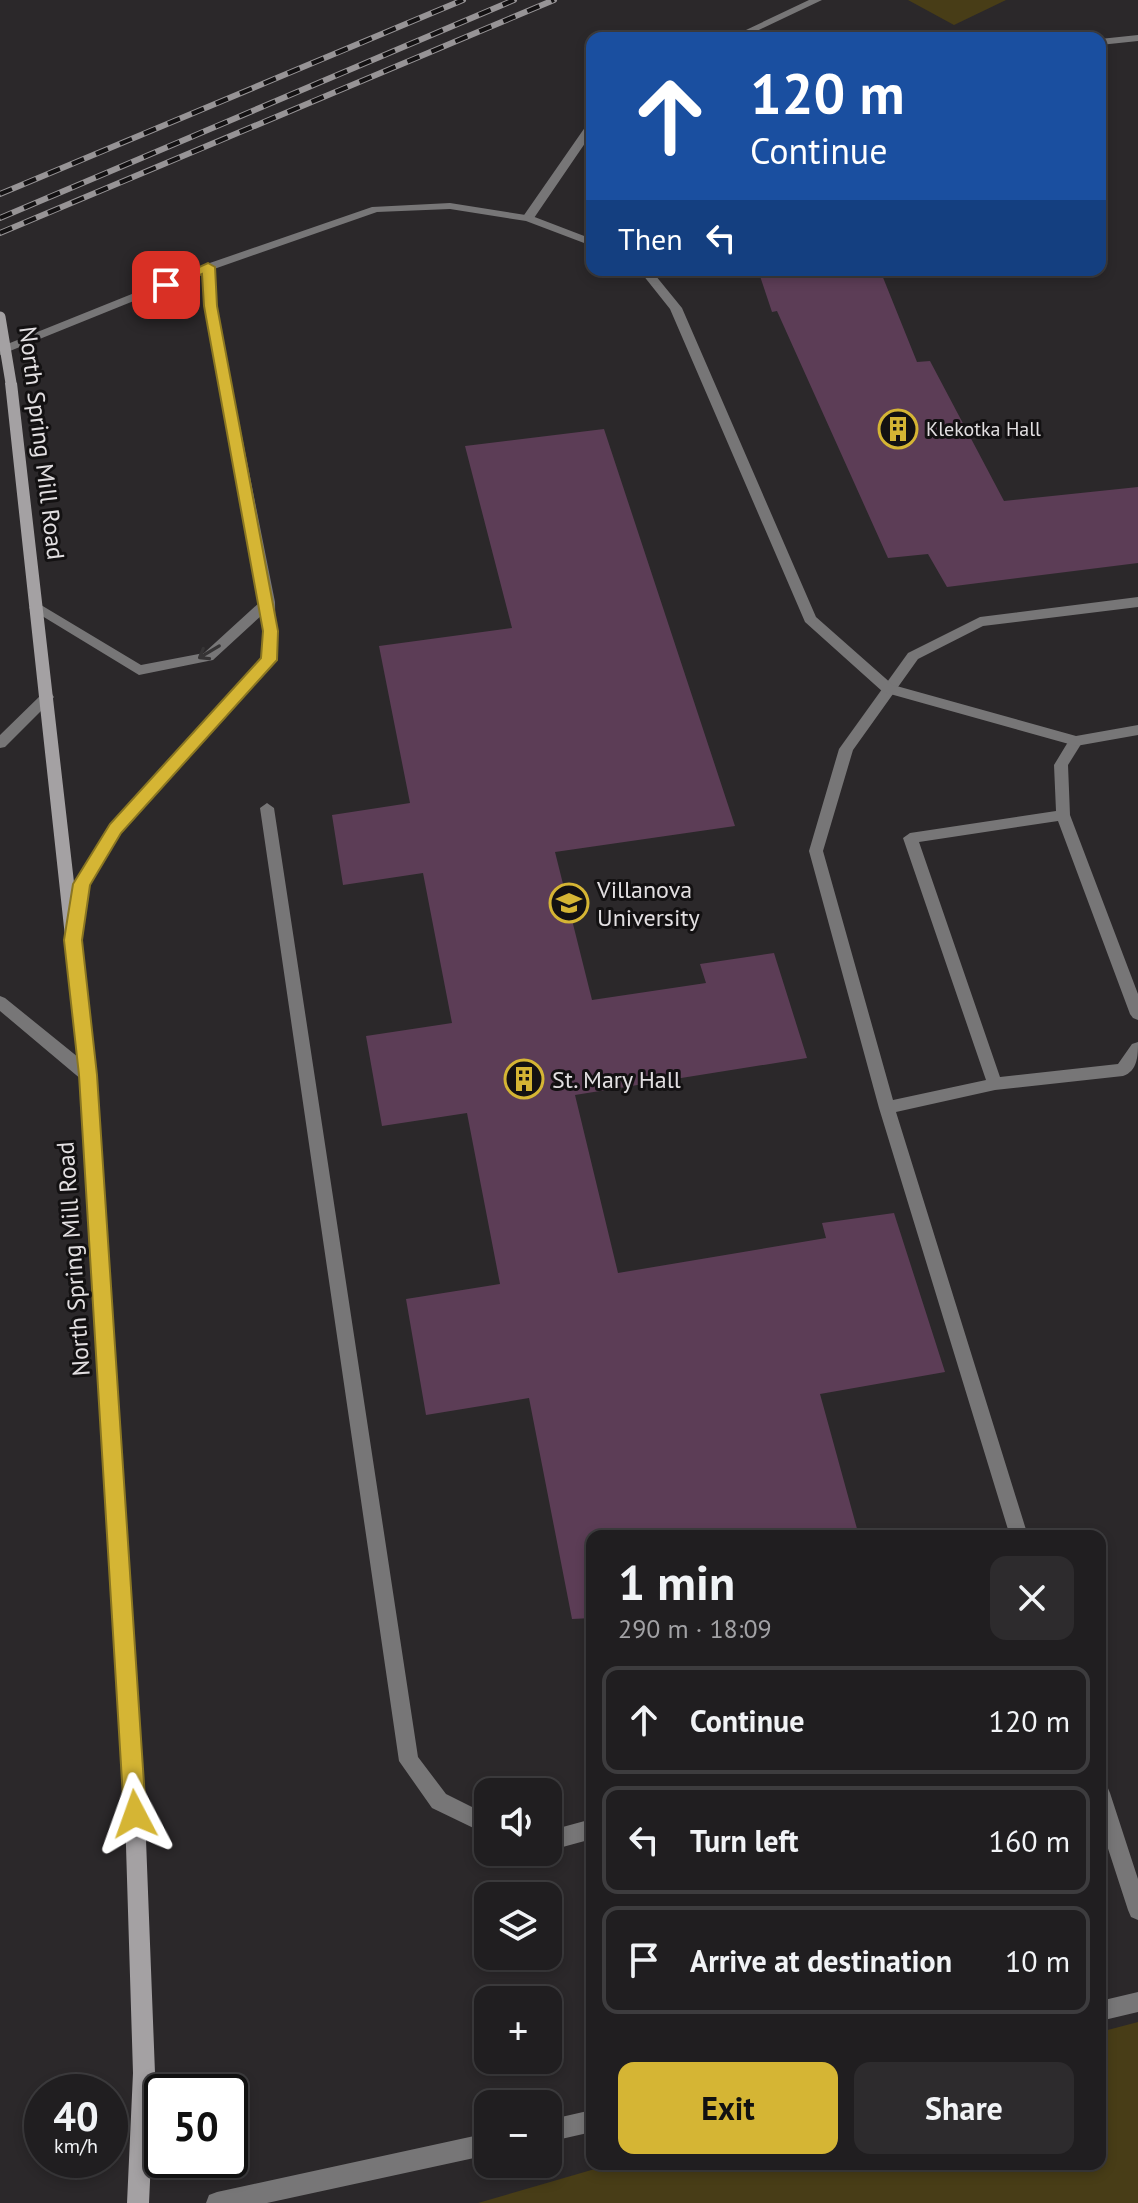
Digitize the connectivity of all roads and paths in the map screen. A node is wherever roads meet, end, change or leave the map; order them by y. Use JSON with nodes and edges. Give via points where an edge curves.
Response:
{"nodes":[{"id":1,"x":817,"y":0,"type":"edge"},
{"id":2,"x":747,"y":32,"type":"edge"},
{"id":3,"x":1138,"y":38,"type":"edge"},
{"id":4,"x":1106,"y":41,"type":"edge"},
{"id":5,"x":586,"y":134,"type":"edge"},
{"id":6,"x":528,"y":218,"type":"junction"},
{"id":7,"x":586,"y":241,"type":"edge"},
{"id":8,"x":208,"y":267,"type":"junction"},
{"id":9,"x":650,"y":276,"type":"edge"},
{"id":10,"x":0,"y":317,"type":"edge"},
{"id":11,"x":0,"y":351,"type":"edge"},
{"id":12,"x":268,"y":602,"type":"junction"},
{"id":13,"x":1138,"y":602,"type":"edge"},
{"id":14,"x":36,"y":608,"type":"junction"},
{"id":15,"x":888,"y":689,"type":"junction"},
{"id":16,"x":47,"y":697,"type":"junction"},
{"id":17,"x":1138,"y":730,"type":"edge"},
{"id":18,"x":1076,"y":741,"type":"junction"},
{"id":19,"x":0,"y":743,"type":"edge"},
{"id":20,"x":267,"y":808,"type":"dead end"},
{"id":21,"x":1063,"y":815,"type":"junction"},
{"id":22,"x":73,"y":940,"type":"junction"},
{"id":23,"x":0,"y":1002,"type":"edge"},
{"id":24,"x":1138,"y":1014,"type":"edge"},
{"id":25,"x":1138,"y":1048,"type":"edge"},
{"id":26,"x":88,"y":1075,"type":"junction"},
{"id":27,"x":995,"y":1084,"type":"junction"},
{"id":28,"x":887,"y":1108,"type":"junction"},
{"id":29,"x":1017,"y":1530,"type":"edge"},
{"id":30,"x":1106,"y":1811,"type":"edge"},
{"id":31,"x":474,"y":1818,"type":"edge"},
{"id":32,"x":586,"y":1831,"type":"edge"},
{"id":33,"x":562,"y":1837,"type":"edge"},
{"id":34,"x":1138,"y":1910,"type":"edge"},
{"id":35,"x":1138,"y":2002,"type":"edge"},
{"id":36,"x":1106,"y":2010,"type":"edge"},
{"id":37,"x":586,"y":2122,"type":"edge"},
{"id":38,"x":562,"y":2128,"type":"edge"},
{"id":39,"x":474,"y":2147,"type":"edge"},
{"id":40,"x":138,"y":2203,"type":"edge"},
{"id":41,"x":217,"y":2203,"type":"edge"}],
"edges":[{"from":1,"to":2,"type":"street"},
{"from":3,"to":4,"type":"street"},
{"from":5,"to":6,"type":"street"},
{"from":6,"to":7,"type":"street"},
{"from":6,"to":8,"type":"street","via":[[450,206],[376,209]]},
{"from":8,"to":11,"type":"street"},
{"from":8,"to":12,"type":"street","via":[[210,306]]},
{"from":9,"to":15,"type":"street","via":[[676,308],[810,619]]},
{"from":10,"to":14,"type":"main road","name":"North Spring Mill Road","bridge":true},
{"from":12,"to":14,"type":"street","one_way":true,"via":[[208,657],[139,670]]},
{"from":12,"to":22,"type":"street","via":[[269,660],[116,828],[82,884]]},
{"from":13,"to":15,"type":"street","via":[[980,622],[913,656]]},
{"from":14,"to":16,"type":"main road","name":"North Spring Mill Road"},
{"from":15,"to":18,"type":"street"},
{"from":15,"to":28,"type":"street","via":[[846,749],[816,851]]},
{"from":16,"to":19,"type":"street"},
{"from":16,"to":22,"type":"main road","name":"North Spring Mill Road"},
{"from":17,"to":18,"type":"street"},
{"from":18,"to":21,"type":"street","via":[[1061,765]]},
{"from":20,"to":31,"type":"street","via":[[409,1761],[439,1801]]},
{"from":21,"to":24,"type":"street"},
{"from":21,"to":27,"type":"street","via":[[910,838]]},
{"from":22,"to":26,"type":"main road","name":"North Spring Mill Road"},
{"from":23,"to":26,"type":"street"},
{"from":25,"to":27,"type":"street","via":[[1123,1070]]},
{"from":26,"to":40,"type":"main road","name":"North Spring Mill Road","via":[[135,1814],[144,2073]]},
{"from":27,"to":28,"type":"street"},
{"from":28,"to":29,"type":"street"},
{"from":30,"to":34,"type":"street"},
{"from":32,"to":33,"type":"street"},
{"from":35,"to":36,"type":"street"},
{"from":37,"to":38,"type":"street"},
{"from":39,"to":41,"type":"street"}]}
